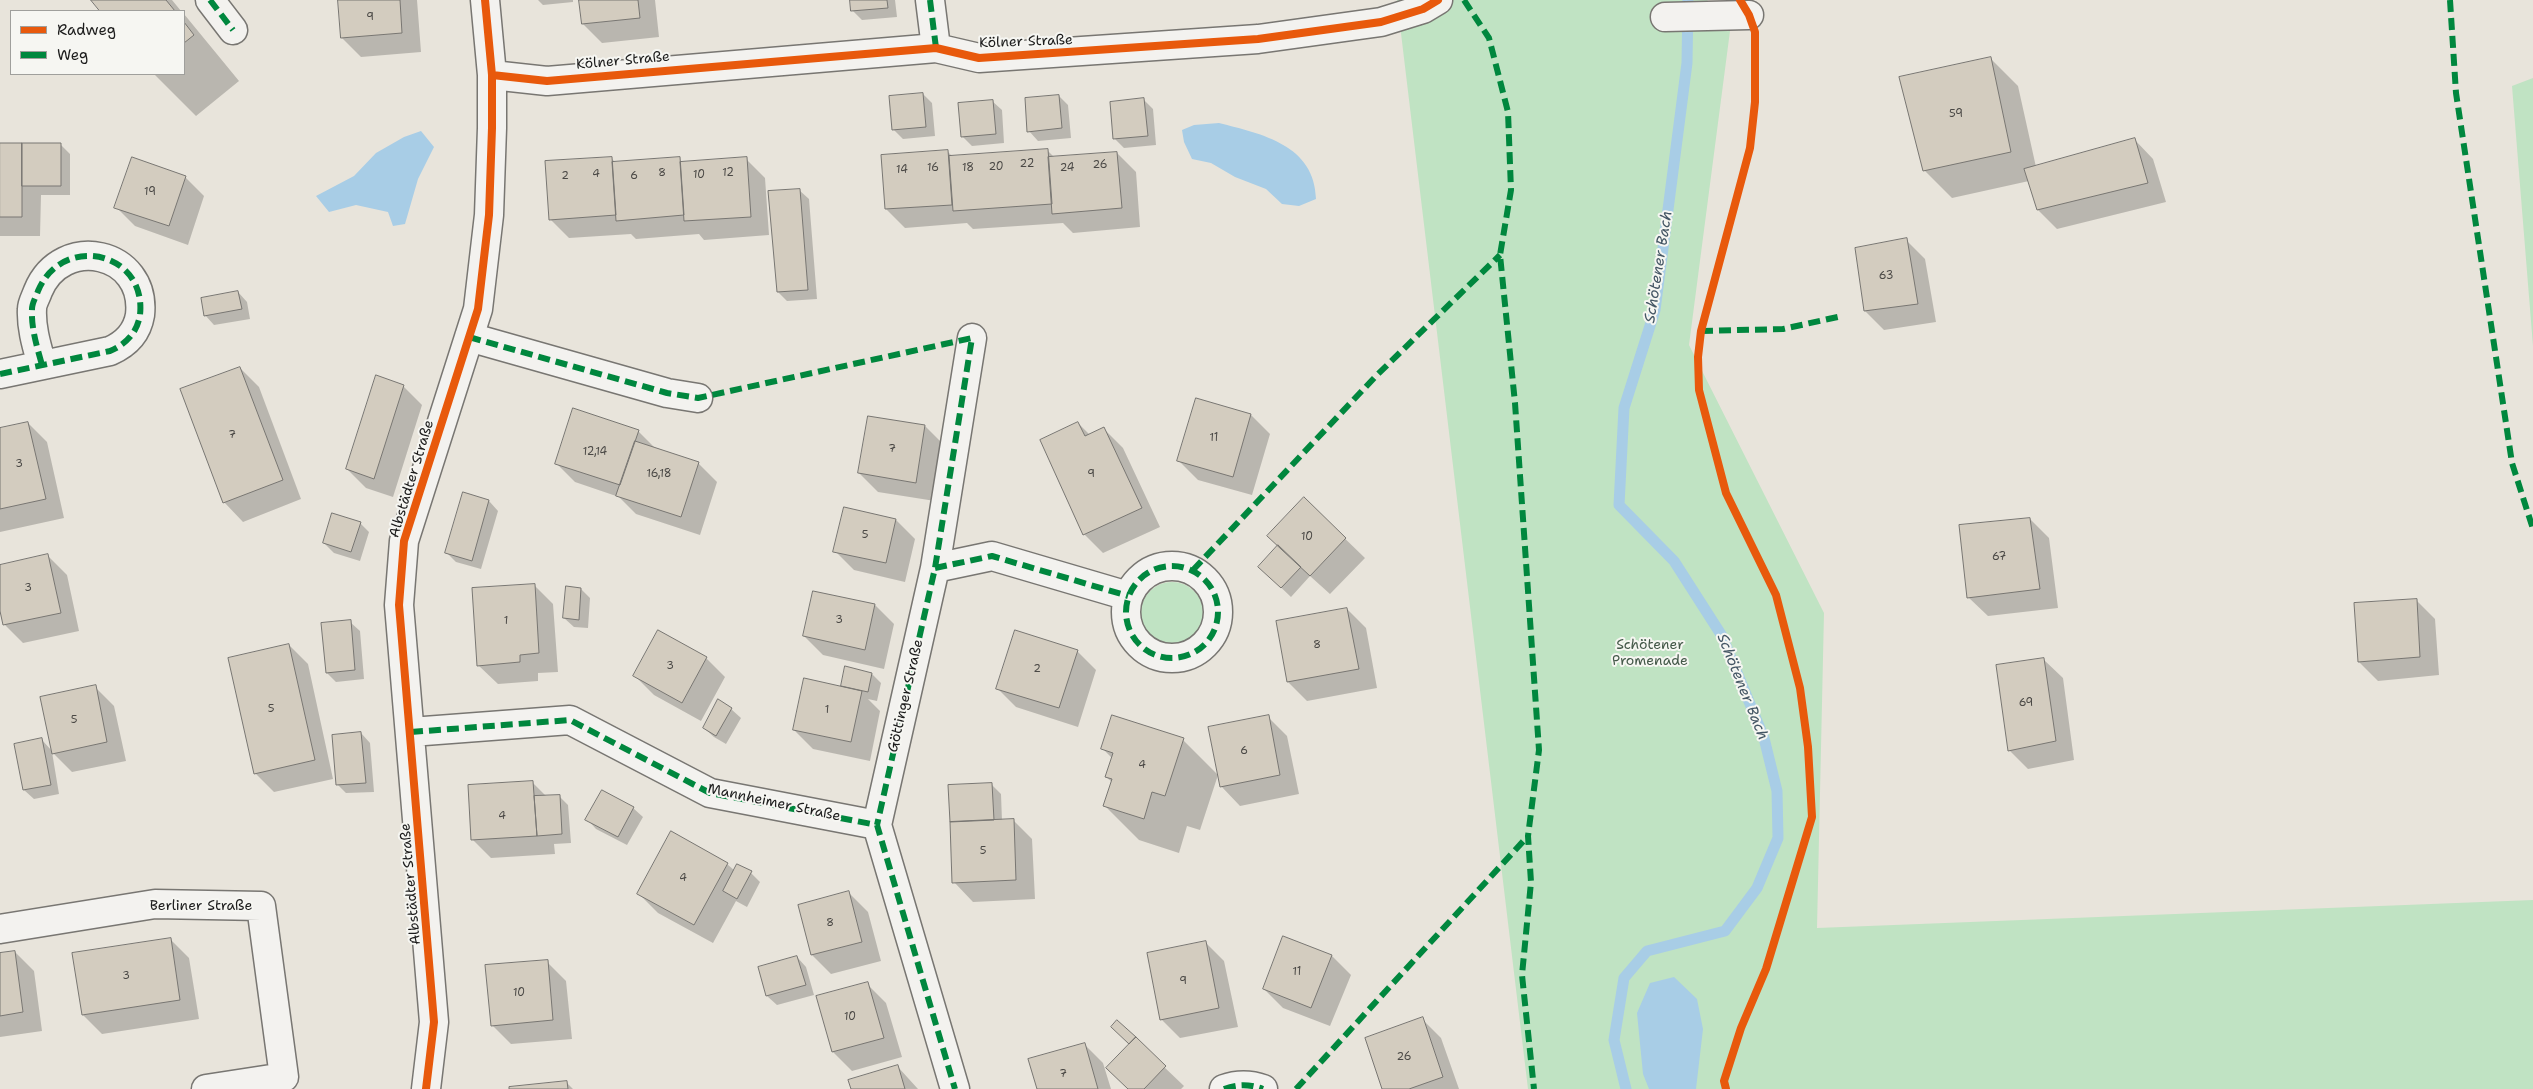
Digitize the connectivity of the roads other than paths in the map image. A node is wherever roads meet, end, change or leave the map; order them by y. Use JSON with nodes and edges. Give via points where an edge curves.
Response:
{"nodes":[{"id":1,"x":210,"y":0,"type":"edge"},
{"id":2,"x":485,"y":0,"type":"edge"},
{"id":3,"x":930,"y":0,"type":"edge"},
{"id":4,"x":1438,"y":0,"type":"edge"},
{"id":5,"x":1749,"y":15,"type":"dead end"},
{"id":6,"x":1665,"y":17,"type":"dead end"},
{"id":7,"x":233,"y":30,"type":"dead end"},
{"id":8,"x":936,"y":48,"type":"junction"},
{"id":9,"x":492,"y":75,"type":"junction"},
{"id":10,"x":469,"y":337,"type":"junction"},
{"id":11,"x":972,"y":338,"type":"dead end"},
{"id":12,"x":42,"y":365,"type":"junction"},
{"id":13,"x":0,"y":374,"type":"edge"},
{"id":14,"x":698,"y":398,"type":"dead end"},
{"id":15,"x":935,"y":568,"type":"junction"},
{"id":16,"x":1128,"y":596,"type":"dead end"},
{"id":17,"x":411,"y":732,"type":"junction"},
{"id":18,"x":877,"y":825,"type":"junction"},
{"id":19,"x":0,"y":928,"type":"edge"},
{"id":20,"x":287,"y":1083,"type":"edge"},
{"id":21,"x":206,"y":1089,"type":"edge"},
{"id":22,"x":426,"y":1089,"type":"edge"},
{"id":23,"x":955,"y":1089,"type":"edge"},
{"id":24,"x":1224,"y":1089,"type":"edge"},
{"id":25,"x":1263,"y":1089,"type":"edge"}],
"edges":[{"from":1,"to":7,"type":"street"},
{"from":2,"to":9,"type":"street","name":"Albstädter Straße"},
{"from":3,"to":8,"type":"street"},
{"from":4,"to":8,"type":"street","name":"Kölner Straße","via":[[1423,9],[1381,22],[1258,39],[980,58]]},
{"from":5,"to":6,"type":"street"},
{"from":8,"to":9,"type":"street","name":"Kölner Straße","via":[[547,80]]},
{"from":9,"to":10,"type":"street","name":"Albstädter Straße","via":[[488,216],[478,309]]},
{"from":10,"to":14,"type":"street","via":[[667,393]]},
{"from":10,"to":17,"type":"street","name":"Albstädter Straße","via":[[404,541],[399,606]]},
{"from":11,"to":15,"type":"street","name":"Göttinger Straße"},
{"from":12,"to":12,"type":"street","via":[[110,351],[131,337],[139,322],[141,305],[138,289],[130,274],[117,263],[102,256],[84,255],[67,260],[41,283],[32,307],[33,330]]},
{"from":12,"to":13,"type":"street"},
{"from":15,"to":16,"type":"street","via":[[992,556]]},
{"from":15,"to":18,"type":"street","name":"Göttinger Straße"},
{"from":17,"to":18,"type":"street","name":"Mannheimer Straße","via":[[570,720],[710,793]]},
{"from":17,"to":22,"type":"street","name":"Albstädter Straße","via":[[434,1022]]},
{"from":18,"to":23,"type":"street"},
{"from":19,"to":20,"type":"street","name":"Berliner Straße","via":[[155,904],[261,906]]},
{"from":20,"to":21,"type":"street","name":"Berliner Straße"},
{"from":24,"to":25,"type":"street","via":[[1252,1085]]}]}
